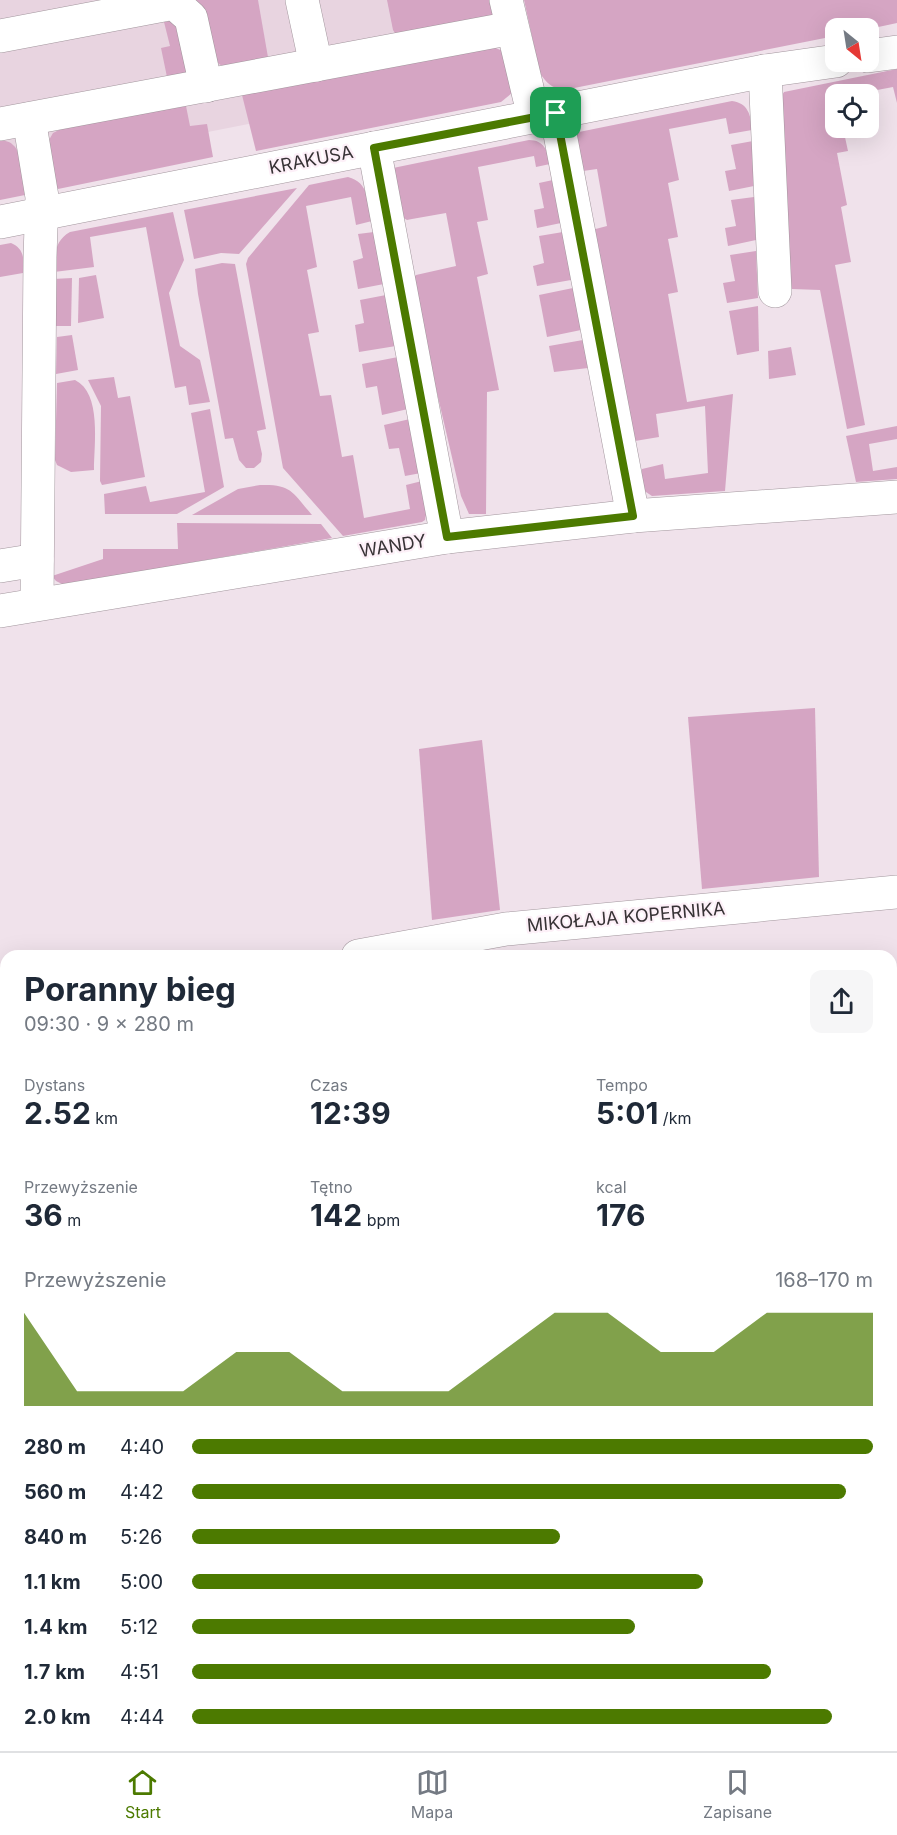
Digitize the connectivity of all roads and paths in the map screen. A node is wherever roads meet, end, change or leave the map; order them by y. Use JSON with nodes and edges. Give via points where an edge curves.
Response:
{"nodes":[{"id":1,"x":302,"y":0,"type":"edge"},
{"id":2,"x":509,"y":14,"type":"edge"},
{"id":3,"x":0,"y":36,"type":"edge"},
{"id":4,"x":897,"y":52,"type":"edge"},
{"id":5,"x":879,"y":54,"type":"edge"},
{"id":6,"x":825,"y":63,"type":"edge"},
{"id":7,"x":316,"y":65,"type":"junction"},
{"id":8,"x":765,"y":72,"type":"junction"},
{"id":9,"x":206,"y":86,"type":"junction"},
{"id":10,"x":545,"y":115,"type":"junction"},
{"id":11,"x":14,"y":122,"type":"edge"},
{"id":12,"x":374,"y":148,"type":"junction"},
{"id":13,"x":41,"y":215,"type":"junction"},
{"id":14,"x":0,"y":222,"type":"edge"},
{"id":15,"x":775,"y":291,"type":"dead end"},
{"id":16,"x":897,"y":497,"type":"edge"},
{"id":17,"x":633,"y":516,"type":"junction"},
{"id":18,"x":447,"y":537,"type":"junction"},
{"id":19,"x":37,"y":560,"type":"junction"},
{"id":20,"x":0,"y":566,"type":"edge"},
{"id":21,"x":37,"y":604,"type":"junction"},
{"id":22,"x":0,"y":611,"type":"edge"},
{"id":23,"x":897,"y":892,"type":"edge"},
{"id":24,"x":391,"y":950,"type":"edge"}],
"edges":[{"from":1,"to":7,"type":"street"},
{"from":2,"to":7,"type":"street"},
{"from":2,"to":10,"type":"street"},
{"from":3,"to":9,"type":"street","via":[[174,3],[191,18]]},
{"from":4,"to":5,"type":"street"},
{"from":6,"to":8,"type":"street","name":"KRAKUSA"},
{"from":7,"to":9,"type":"street"},
{"from":8,"to":10,"type":"street","name":"KRAKUSA"},
{"from":8,"to":15,"type":"street"},
{"from":9,"to":11,"type":"street"},
{"from":10,"to":12,"type":"street","name":"KRAKUSA"},
{"from":10,"to":17,"type":"street"},
{"from":11,"to":13,"type":"street","via":[[42,196]]},
{"from":12,"to":13,"type":"street","name":"KRAKUSA"},
{"from":12,"to":18,"type":"street"},
{"from":13,"to":14,"type":"street","name":"KRAKUSA"},
{"from":13,"to":19,"type":"street"},
{"from":16,"to":17,"type":"street","name":"WANDY"},
{"from":17,"to":18,"type":"street","name":"WANDY"},
{"from":18,"to":21,"type":"street","name":"WANDY"},
{"from":19,"to":20,"type":"street"},
{"from":19,"to":21,"type":"street"},
{"from":21,"to":22,"type":"street","name":"WANDY"},
{"from":23,"to":24,"type":"street","name":"MIKOŁAJA KOPERNIKA","via":[[506,929]]}]}
